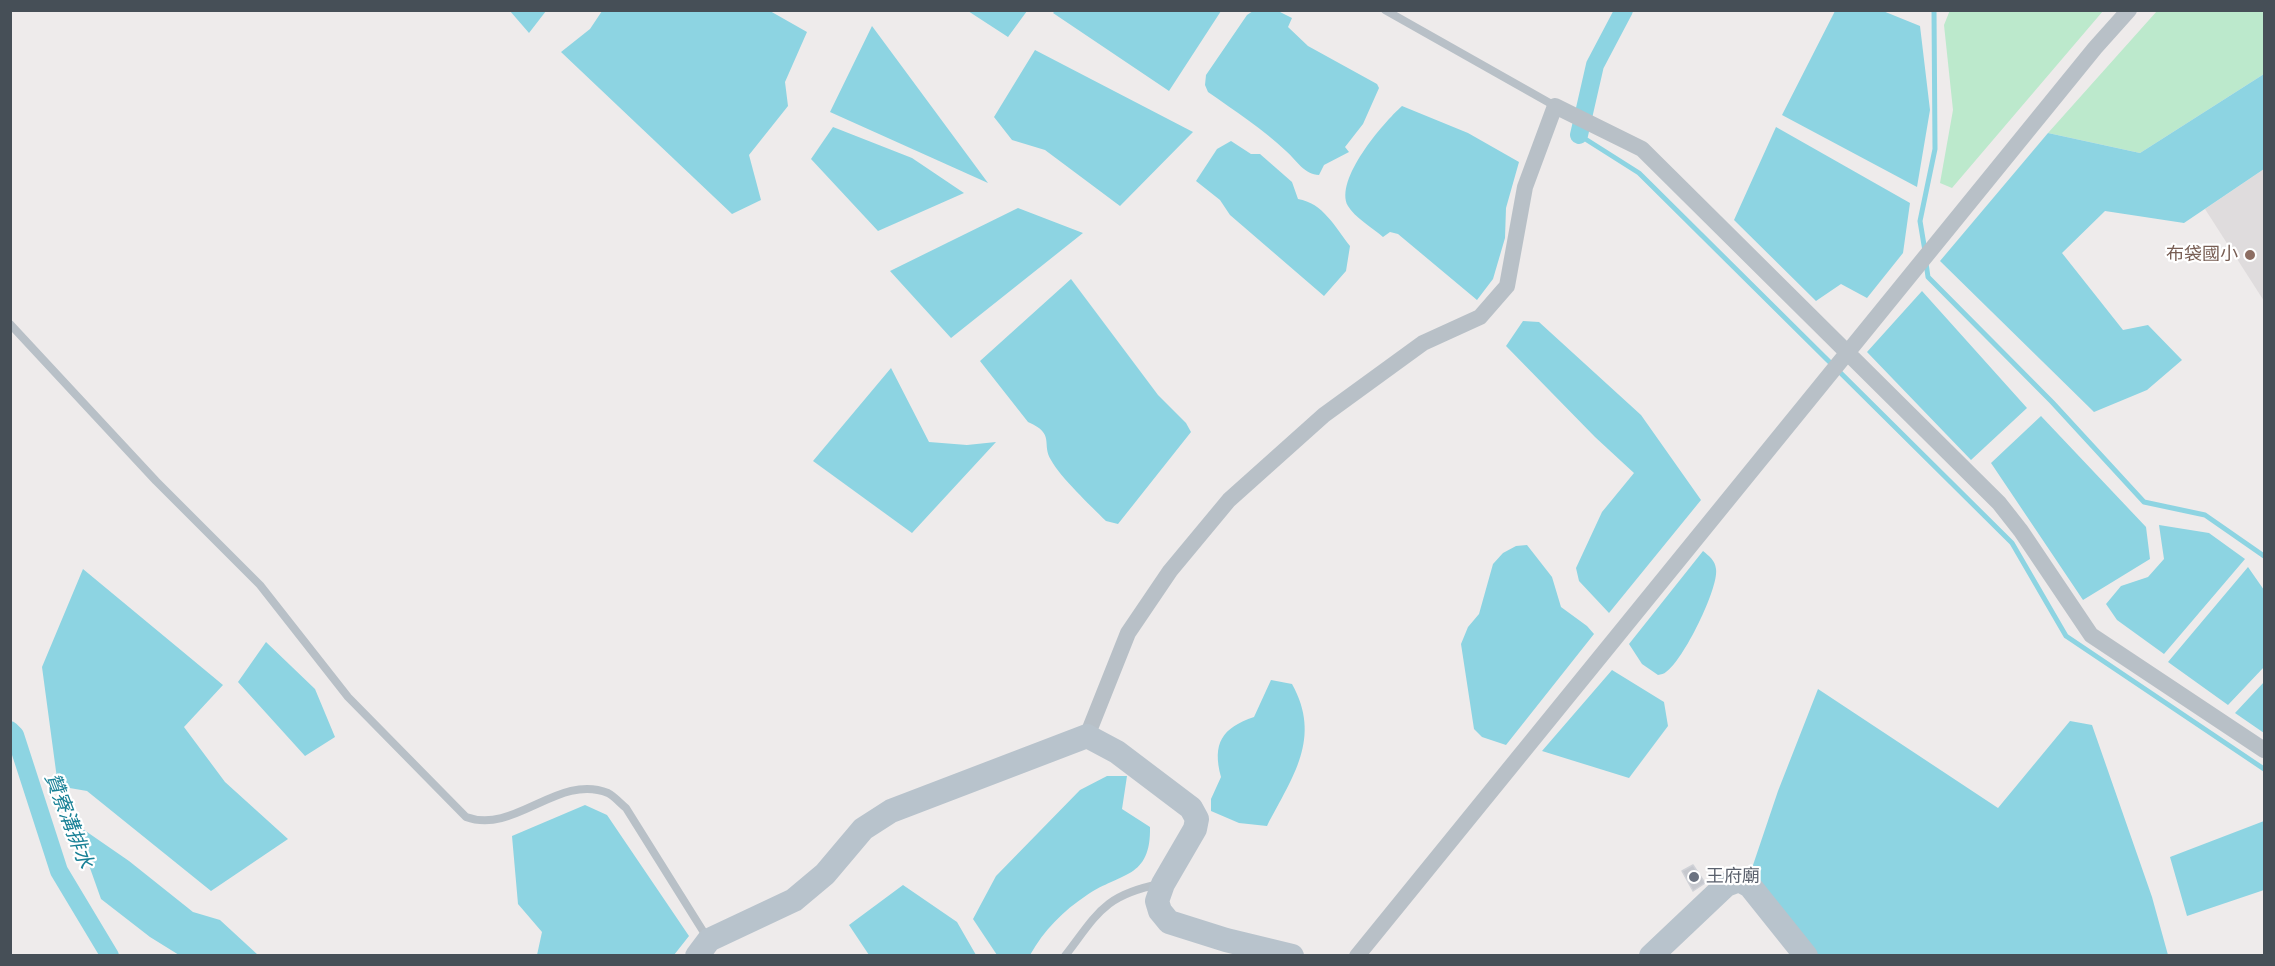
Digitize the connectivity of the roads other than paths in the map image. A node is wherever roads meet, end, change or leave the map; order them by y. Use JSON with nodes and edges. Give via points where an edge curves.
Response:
{"nodes":[{"id":1,"x":1385,"y":10,"type":"edge"},
{"id":2,"x":2129,"y":10,"type":"edge"},
{"id":3,"x":1555,"y":106,"type":"junction"},
{"id":4,"x":10,"y":324,"type":"edge"},
{"id":5,"x":1845,"y":352,"type":"junction"},
{"id":6,"x":1087,"y":736,"type":"junction"},
{"id":7,"x":2265,"y":750,"type":"edge"},
{"id":8,"x":1163,"y":884,"type":"junction"},
{"id":9,"x":703,"y":948,"type":"edge"},
{"id":10,"x":1065,"y":956,"type":"edge"},
{"id":11,"x":1292,"y":956,"type":"edge"},
{"id":12,"x":1357,"y":956,"type":"edge"},
{"id":13,"x":1651,"y":956,"type":"edge"},
{"id":14,"x":1806,"y":956,"type":"edge"}],
"edges":[{"from":1,"to":3,"type":"lane"},
{"from":2,"to":5,"type":"street"},
{"from":3,"to":5,"type":"street","via":[[1642,149]]},
{"from":3,"to":6,"type":"street","via":[[1525,187],[1507,286],[1480,318],[1423,343],[1324,415],[1229,500],[1170,572],[1128,633]]},
{"from":4,"to":9,"type":"lane","via":[[156,481],[260,585],[348,697],[466,817],[480,822],[499,820],[563,793],[586,789],[609,794],[626,808]]},
{"from":5,"to":7,"type":"street","via":[[1999,503],[2091,635]]},
{"from":5,"to":12,"type":"street"},
{"from":6,"to":8,"type":"street","via":[[1117,752],[1191,808],[1197,819],[1195,830]]},
{"from":6,"to":9,"type":"street","via":[[891,811],[863,829],[825,874],[794,900]]},
{"from":8,"to":10,"type":"lane","via":[[1130,890],[1106,904]]},
{"from":8,"to":11,"type":"street","via":[[1157,901],[1169,922]]},
{"from":13,"to":14,"type":"street","via":[[1726,885],[1739,880],[1750,886]]}]}
